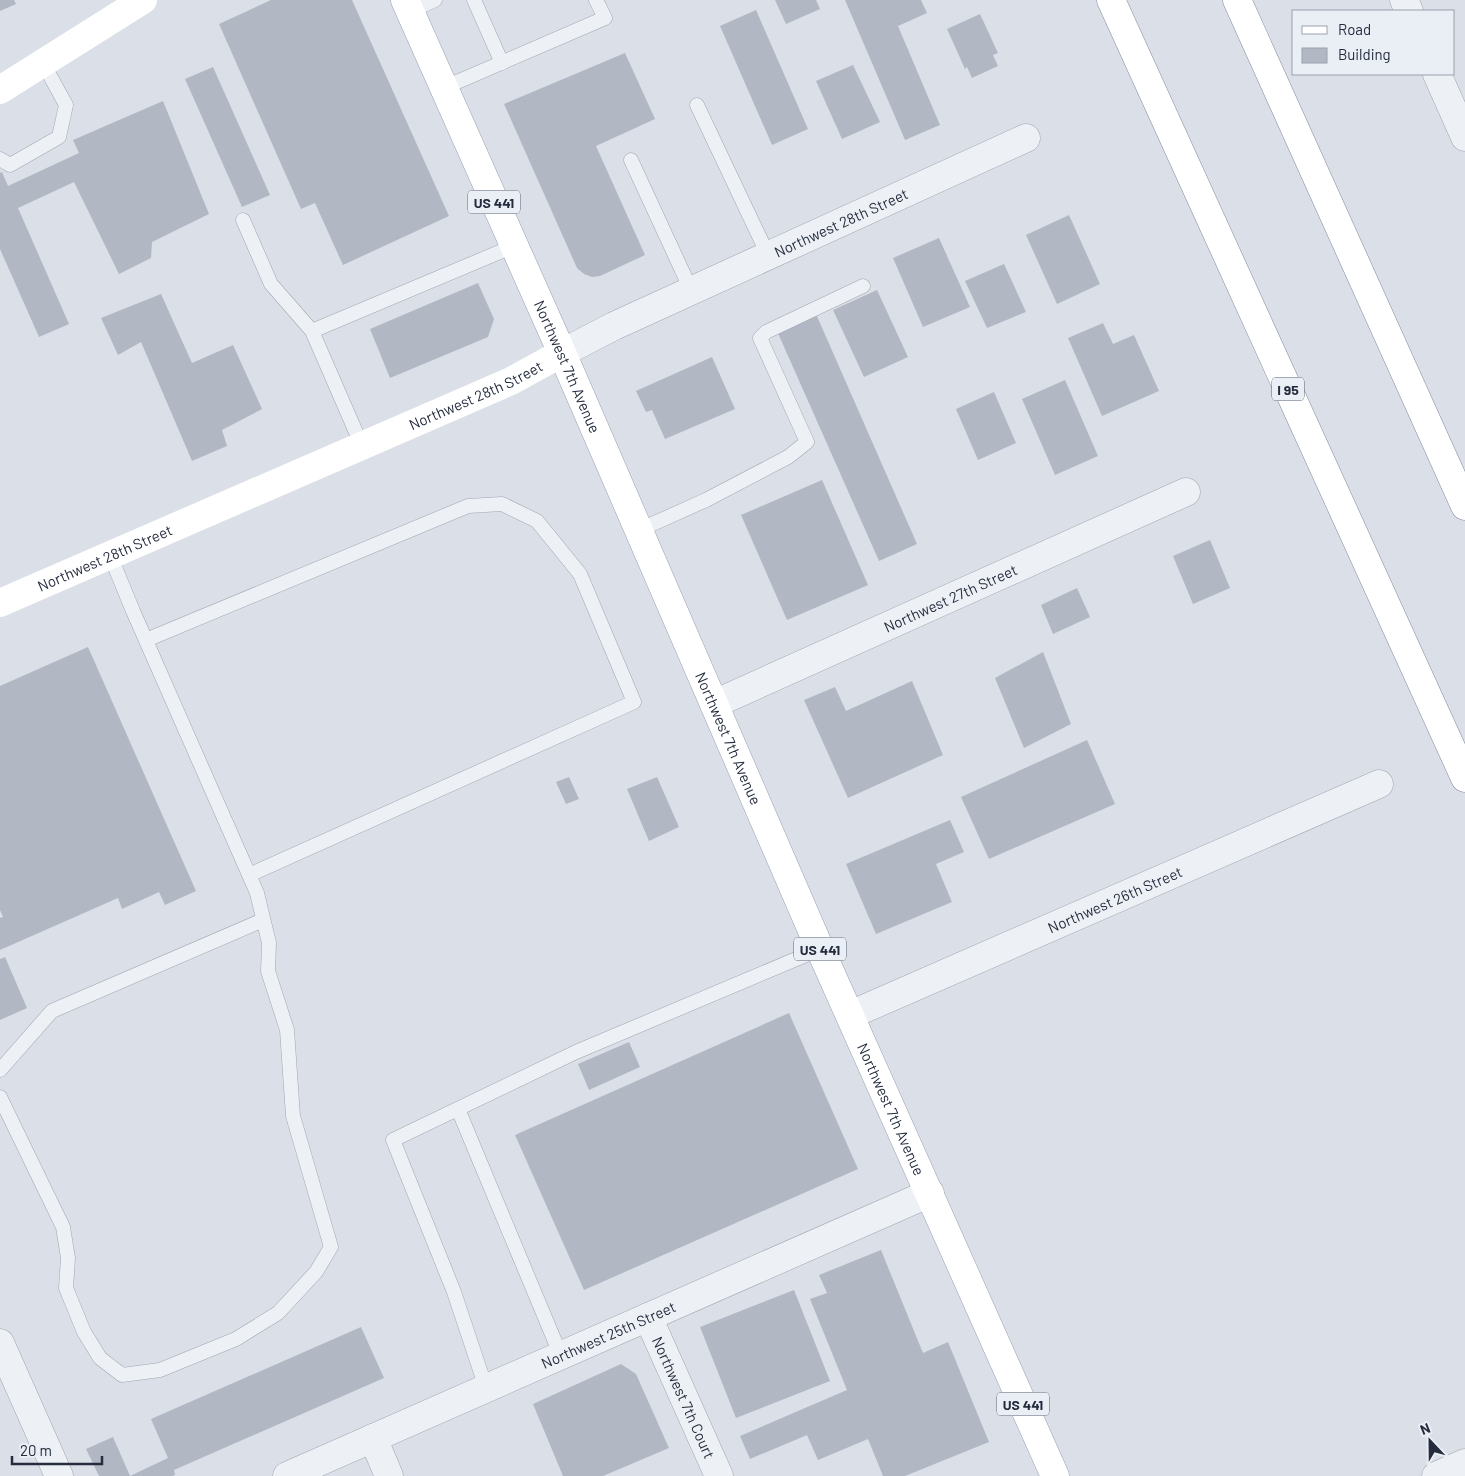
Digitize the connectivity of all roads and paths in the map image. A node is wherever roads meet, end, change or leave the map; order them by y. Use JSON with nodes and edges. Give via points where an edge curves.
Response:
{"nodes":[{"id":1,"x":143,"y":0,"type":"edge"},
{"id":2,"x":435,"y":0,"type":"edge"},
{"id":3,"x":474,"y":0,"type":"edge"},
{"id":4,"x":596,"y":0,"type":"edge"},
{"id":5,"x":1111,"y":0,"type":"edge"},
{"id":6,"x":1237,"y":0,"type":"edge"},
{"id":7,"x":408,"y":5,"type":"edge"},
{"id":8,"x":43,"y":63,"type":"junction"},
{"id":9,"x":502,"y":63,"type":"junction"},
{"id":10,"x":1437,"y":75,"type":"edge"},
{"id":11,"x":443,"y":88,"type":"junction"},
{"id":12,"x":0,"y":90,"type":"edge"},
{"id":13,"x":697,"y":105,"type":"dead end"},
{"id":14,"x":1465,"y":137,"type":"edge"},
{"id":15,"x":1026,"y":138,"type":"dead end"},
{"id":16,"x":0,"y":159,"type":"edge"},
{"id":17,"x":631,"y":160,"type":"dead end"},
{"id":18,"x":242,"y":220,"type":"dead end"},
{"id":19,"x":514,"y":246,"type":"junction"},
{"id":20,"x":768,"y":255,"type":"junction"},
{"id":21,"x":863,"y":286,"type":"dead end"},
{"id":22,"x":691,"y":290,"type":"junction"},
{"id":23,"x":312,"y":332,"type":"junction"},
{"id":24,"x":562,"y":354,"type":"junction"},
{"id":25,"x":362,"y":446,"type":"junction"},
{"id":26,"x":1186,"y":492,"type":"dead end"},
{"id":27,"x":1465,"y":506,"type":"edge"},
{"id":28,"x":639,"y":530,"type":"junction"},
{"id":29,"x":110,"y":555,"type":"junction"},
{"id":30,"x":0,"y":604,"type":"edge"},
{"id":31,"x":146,"y":640,"type":"junction"},
{"id":32,"x":714,"y":704,"type":"junction"},
{"id":33,"x":1465,"y":778,"type":"edge"},
{"id":34,"x":1379,"y":784,"type":"dead end"},
{"id":35,"x":249,"y":875,"type":"junction"},
{"id":36,"x":263,"y":920,"type":"junction"},
{"id":37,"x":820,"y":949,"type":"junction"},
{"id":38,"x":850,"y":1015,"type":"junction"},
{"id":39,"x":0,"y":1070,"type":"edge"},
{"id":40,"x":0,"y":1097,"type":"edge"},
{"id":41,"x":458,"y":1109,"type":"junction"},
{"id":42,"x":930,"y":1193,"type":"junction"},
{"id":43,"x":648,"y":1317,"type":"junction"},
{"id":44,"x":0,"y":1343,"type":"edge"},
{"id":45,"x":561,"y":1356,"type":"junction"},
{"id":46,"x":486,"y":1388,"type":"junction"},
{"id":47,"x":372,"y":1438,"type":"junction"},
{"id":48,"x":1465,"y":1464,"type":"edge"},
{"id":49,"x":59,"y":1476,"type":"edge"},
{"id":50,"x":287,"y":1476,"type":"edge"},
{"id":51,"x":389,"y":1476,"type":"edge"},
{"id":52,"x":719,"y":1476,"type":"edge"},
{"id":53,"x":1055,"y":1476,"type":"edge"},
{"id":54,"x":1436,"y":1476,"type":"edge"}],
"edges":[{"from":1,"to":8,"type":"main road"},
{"from":2,"to":7,"type":"lane"},
{"from":3,"to":9,"type":"lane"},
{"from":4,"to":9,"type":"lane","via":[[605,18]]},
{"from":5,"to":33,"type":"main road","number":"I 95"},
{"from":6,"to":27,"type":"main road"},
{"from":7,"to":11,"type":"main road","name":"Northwest 7th Avenue","number":"US 441"},
{"from":8,"to":12,"type":"main road"},
{"from":8,"to":16,"type":"lane","via":[[66,105],[59,136],[10,165]]},
{"from":9,"to":11,"type":"lane"},
{"from":10,"to":14,"type":"street"},
{"from":11,"to":19,"type":"main road","name":"Northwest 7th Avenue","number":"US 441"},
{"from":13,"to":20,"type":"lane"},
{"from":15,"to":20,"type":"street","name":"Northwest 28th Street"},
{"from":17,"to":22,"type":"lane"},
{"from":18,"to":23,"type":"lane","via":[[271,284]]},
{"from":19,"to":23,"type":"lane"},
{"from":19,"to":24,"type":"main road","name":"Northwest 7th Avenue","number":"US 441"},
{"from":20,"to":22,"type":"street","name":"Northwest 28th Street"},
{"from":21,"to":28,"type":"lane","via":[[766,332],[760,338],[807,442],[788,457]]},
{"from":22,"to":24,"type":"street","name":"Northwest 28th Street"},
{"from":23,"to":25,"type":"lane"},
{"from":24,"to":25,"type":"main road","name":"Northwest 28th Street"},
{"from":24,"to":28,"type":"main road","name":"Northwest 7th Avenue","number":"US 441"},
{"from":25,"to":29,"type":"main road","name":"Northwest 28th Street"},
{"from":26,"to":32,"type":"street","name":"Northwest 27th Street"},
{"from":28,"to":32,"type":"main road","name":"Northwest 7th Avenue","number":"US 441"},
{"from":29,"to":30,"type":"main road","name":"Northwest 28th Street"},
{"from":29,"to":31,"type":"lane"},
{"from":31,"to":35,"type":"lane"},
{"from":31,"to":35,"type":"lane","via":[[468,506],[502,504],[537,521],[580,574],[634,702]]},
{"from":32,"to":37,"type":"main road","name":"Northwest 7th Avenue","number":"US 441"},
{"from":34,"to":38,"type":"street","name":"Northwest 26th Street"},
{"from":35,"to":36,"type":"lane"},
{"from":36,"to":39,"type":"lane","via":[[52,1011]]},
{"from":36,"to":40,"type":"lane","via":[[269,944],[268,971],[287,1030],[293,1116],[331,1247],[316,1272],[278,1313],[236,1339],[160,1370],[122,1374],[100,1358],[84,1332],[66,1288],[68,1258],[63,1228]]},
{"from":37,"to":38,"type":"main road","name":"Northwest 7th Avenue","number":"US 441"},
{"from":37,"to":41,"type":"lane","via":[[576,1052]]},
{"from":38,"to":42,"type":"main road","name":"Northwest 7th Avenue","number":"US 441"},
{"from":41,"to":45,"type":"lane"},
{"from":41,"to":46,"type":"lane","via":[[393,1140],[454,1292]]},
{"from":42,"to":43,"type":"street","name":"Northwest 25th Street"},
{"from":42,"to":53,"type":"main road","name":"Northwest 7th Avenue","number":"US 441"},
{"from":43,"to":45,"type":"street","name":"Northwest 25th Street"},
{"from":43,"to":52,"type":"street","name":"Northwest 7th Court"},
{"from":44,"to":49,"type":"street"},
{"from":45,"to":46,"type":"street","name":"Northwest 25th Street"},
{"from":46,"to":47,"type":"street","name":"Northwest 25th Street"},
{"from":47,"to":50,"type":"street","name":"Northwest 25th Street"},
{"from":47,"to":51,"type":"street"},
{"from":48,"to":54,"type":"street"}]}
